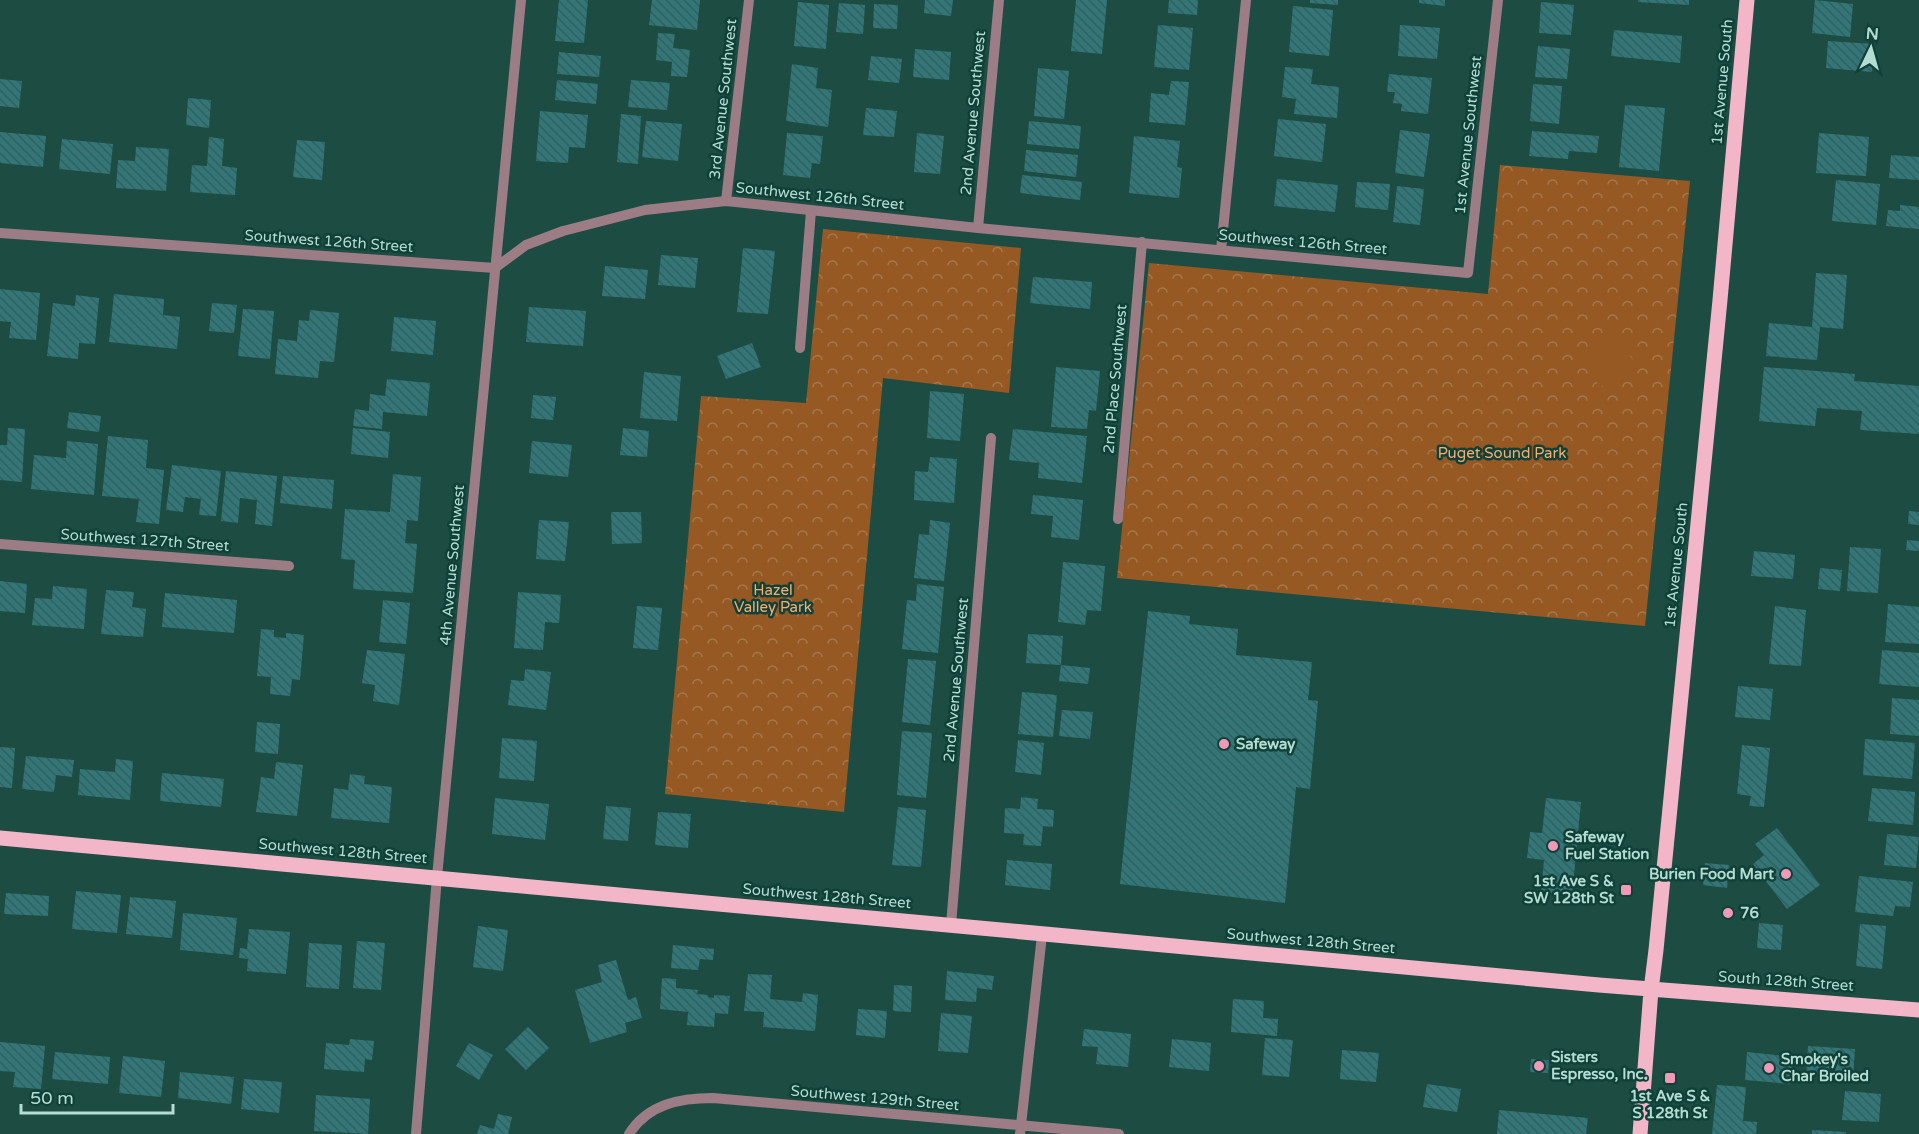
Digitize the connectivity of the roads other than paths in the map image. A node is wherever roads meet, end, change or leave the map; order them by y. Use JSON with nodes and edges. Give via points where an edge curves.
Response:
{"nodes":[{"id":1,"x":521,"y":0,"type":"edge"},
{"id":2,"x":749,"y":0,"type":"edge"},
{"id":3,"x":999,"y":0,"type":"edge"},
{"id":4,"x":1246,"y":0,"type":"edge"},
{"id":5,"x":1498,"y":0,"type":"edge"},
{"id":6,"x":1747,"y":0,"type":"edge"},
{"id":7,"x":726,"y":201,"type":"junction"},
{"id":8,"x":811,"y":211,"type":"junction"},
{"id":9,"x":978,"y":228,"type":"junction"},
{"id":10,"x":0,"y":233,"type":"edge"},
{"id":11,"x":1142,"y":242,"type":"junction"},
{"id":12,"x":1221,"y":250,"type":"junction"},
{"id":13,"x":495,"y":268,"type":"junction"},
{"id":14,"x":1468,"y":273,"type":"joint"},
{"id":15,"x":800,"y":348,"type":"dead end"},
{"id":16,"x":991,"y":438,"type":"dead end"},
{"id":17,"x":1118,"y":519,"type":"dead end"},
{"id":18,"x":0,"y":544,"type":"edge"},
{"id":19,"x":289,"y":566,"type":"dead end"},
{"id":20,"x":0,"y":838,"type":"edge"},
{"id":21,"x":437,"y":877,"type":"junction"},
{"id":22,"x":951,"y":925,"type":"junction"},
{"id":23,"x":1042,"y":935,"type":"junction"},
{"id":24,"x":1651,"y":990,"type":"junction"},
{"id":25,"x":1919,"y":1010,"type":"edge"},
{"id":26,"x":1020,"y":1130,"type":"edge"},
{"id":27,"x":417,"y":1134,"type":"edge"},
{"id":28,"x":629,"y":1134,"type":"edge"},
{"id":29,"x":1119,"y":1134,"type":"edge"},
{"id":30,"x":1640,"y":1134,"type":"edge"}],
"edges":[{"from":1,"to":13,"type":"street","name":"4th Avenue Southwest"},
{"from":2,"to":7,"type":"street","name":"3rd Avenue Southwest"},
{"from":3,"to":9,"type":"street","name":"2nd Avenue Southwest"},
{"from":4,"to":12,"type":"street"},
{"from":5,"to":14,"type":"street","name":"1st Avenue Southwest"},
{"from":6,"to":24,"type":"main road","name":"1st Avenue South"},
{"from":7,"to":8,"type":"street","name":"Southwest 126th Street"},
{"from":7,"to":13,"type":"street","name":"Southwest 126th Street","via":[[645,210],[563,231],[526,245]]},
{"from":8,"to":9,"type":"street","name":"Southwest 126th Street"},
{"from":8,"to":15,"type":"street"},
{"from":9,"to":11,"type":"street","name":"Southwest 126th Street"},
{"from":10,"to":13,"type":"street","name":"Southwest 126th Street"},
{"from":11,"to":12,"type":"street","name":"Southwest 126th Street"},
{"from":11,"to":17,"type":"street","name":"2nd Place Southwest"},
{"from":12,"to":14,"type":"street","name":"Southwest 126th Street"},
{"from":13,"to":21,"type":"street","name":"4th Avenue Southwest"},
{"from":16,"to":22,"type":"street","name":"2nd Avenue Southwest"},
{"from":18,"to":19,"type":"street","name":"Southwest 127th Street"},
{"from":20,"to":21,"type":"main road","name":"Southwest 128th Street"},
{"from":21,"to":22,"type":"main road","name":"Southwest 128th Street"},
{"from":21,"to":27,"type":"street","name":"4th Avenue Southwest"},
{"from":22,"to":23,"type":"main road","name":"Southwest 128th Street"},
{"from":23,"to":24,"type":"main road","name":"Southwest 128th Street"},
{"from":23,"to":26,"type":"street"},
{"from":24,"to":25,"type":"main road","name":"South 128th Street"},
{"from":24,"to":30,"type":"main road","name":"1st Avenue South"},
{"from":26,"to":28,"type":"street","name":"Southwest 129th Street","via":[[688,1098],[650,1112]]},
{"from":26,"to":29,"type":"street","name":"Southwest 129th Street"}]}
